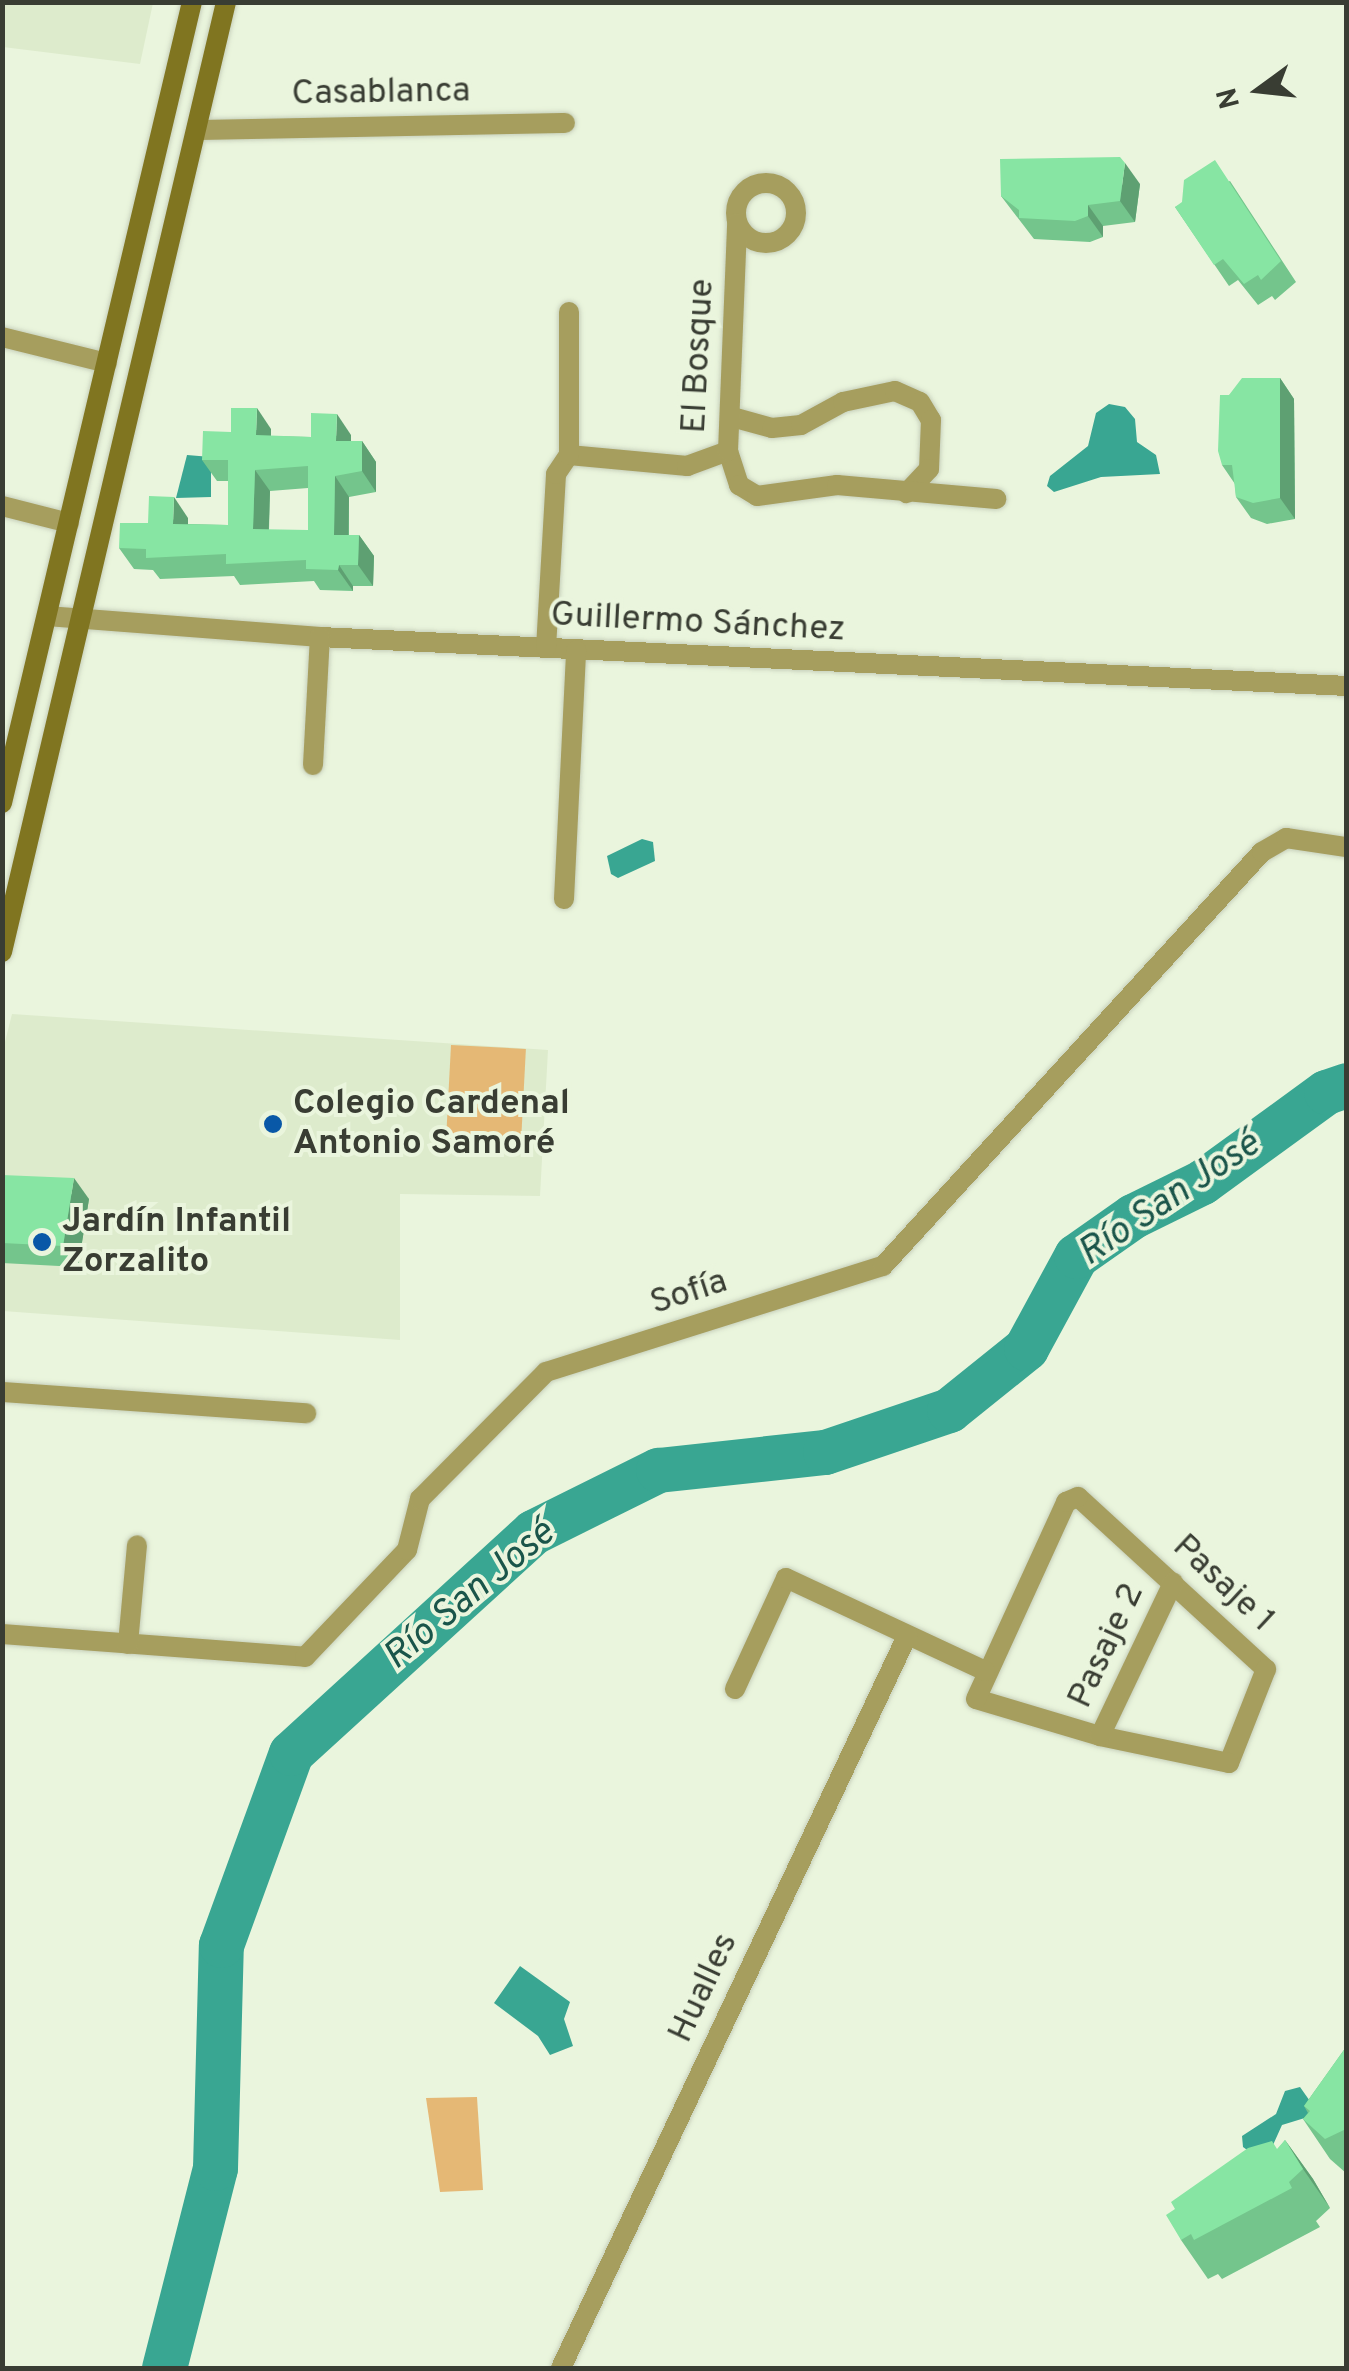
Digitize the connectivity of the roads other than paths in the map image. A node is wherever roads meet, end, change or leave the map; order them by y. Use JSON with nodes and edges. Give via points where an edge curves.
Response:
{"nodes":[{"id":1,"x":192,"y":2,"type":"edge"},
{"id":2,"x":226,"y":2,"type":"edge"},
{"id":3,"x":565,"y":123,"type":"dead end"},
{"id":4,"x":197,"y":130,"type":"junction"},
{"id":5,"x":737,"y":223,"type":"dead end"},
{"id":6,"x":569,"y":312,"type":"dead end"},
{"id":7,"x":2,"y":336,"type":"edge"},
{"id":8,"x":107,"y":364,"type":"junction"},
{"id":9,"x":732,"y":417,"type":"junction"},
{"id":10,"x":728,"y":451,"type":"junction"},
{"id":11,"x":569,"y":455,"type":"junction"},
{"id":12,"x":907,"y":493,"type":"junction"},
{"id":13,"x":996,"y":498,"type":"dead end"},
{"id":14,"x":2,"y":506,"type":"edge"},
{"id":15,"x":70,"y":524,"type":"junction"},
{"id":16,"x":48,"y":616,"type":"junction"},
{"id":17,"x":82,"y":619,"type":"junction"},
{"id":18,"x":320,"y":638,"type":"junction"},
{"id":19,"x":546,"y":648,"type":"junction"},
{"id":20,"x":576,"y":650,"type":"junction"},
{"id":21,"x":1346,"y":686,"type":"edge"},
{"id":22,"x":313,"y":765,"type":"dead end"},
{"id":23,"x":6,"y":774,"type":"edge"},
{"id":24,"x":44,"y":776,"type":"junction"},
{"id":25,"x":2,"y":804,"type":"edge"},
{"id":26,"x":1346,"y":847,"type":"edge"},
{"id":27,"x":564,"y":899,"type":"dead end"},
{"id":28,"x":2,"y":952,"type":"edge"},
{"id":29,"x":2,"y":1392,"type":"edge"},
{"id":30,"x":306,"y":1413,"type":"dead end"},
{"id":31,"x":137,"y":1545,"type":"dead end"},
{"id":32,"x":1173,"y":1583,"type":"junction"},
{"id":33,"x":2,"y":1634,"type":"edge"},
{"id":34,"x":907,"y":1636,"type":"junction"},
{"id":35,"x":128,"y":1644,"type":"junction"},
{"id":36,"x":985,"y":1671,"type":"junction"},
{"id":37,"x":734,"y":1688,"type":"dead end"},
{"id":38,"x":1100,"y":1736,"type":"junction"},
{"id":39,"x":561,"y":2368,"type":"edge"}],
"edges":[{"from":1,"to":8,"type":"main road"},
{"from":2,"to":4,"type":"main road"},
{"from":3,"to":4,"type":"street","name":"Casablanca"},
{"from":4,"to":17,"type":"main road"},
{"from":5,"to":9,"type":"street","name":"El Bosque"},
{"from":6,"to":11,"type":"street"},
{"from":7,"to":8,"type":"street"},
{"from":8,"to":15,"type":"main road"},
{"from":9,"to":10,"type":"street","name":"El Bosque"},
{"from":9,"to":12,"type":"street","via":[[772,428],[802,424],[895,391],[920,402],[931,420],[929,469]]},
{"from":10,"to":11,"type":"street","name":"El Bosque","via":[[687,466]]},
{"from":10,"to":12,"type":"street","via":[[740,485],[757,496],[838,485]]},
{"from":11,"to":19,"type":"street","via":[[556,474]]},
{"from":12,"to":13,"type":"street"},
{"from":14,"to":15,"type":"street"},
{"from":15,"to":16,"type":"main road"},
{"from":16,"to":17,"type":"street","name":"Guillermo Sánchez"},
{"from":16,"to":23,"type":"main road"},
{"from":17,"to":18,"type":"street","name":"Guillermo Sánchez"},
{"from":17,"to":24,"type":"main road"},
{"from":18,"to":19,"type":"street","name":"Guillermo Sánchez"},
{"from":18,"to":22,"type":"street"},
{"from":19,"to":20,"type":"street","name":"Guillermo Sánchez"},
{"from":20,"to":21,"type":"street","name":"Guillermo Sánchez"},
{"from":20,"to":27,"type":"street"},
{"from":23,"to":24,"type":"main road"},
{"from":23,"to":25,"type":"main road"},
{"from":24,"to":28,"type":"main road"},
{"from":26,"to":35,"type":"street","name":"Sofía","via":[[1286,838],[1262,852],[883,1266],[546,1372],[420,1499],[408,1550],[305,1657]]},
{"from":29,"to":30,"type":"street"},
{"from":31,"to":35,"type":"street"},
{"from":32,"to":36,"type":"street","name":"Pasaje 1","via":[[1086,1500],[1072,1498]]},
{"from":32,"to":38,"type":"street","name":"Pasaje 2"},
{"from":32,"to":38,"type":"street","name":"Pasaje 1","via":[[1268,1676],[1236,1758],[1222,1764]]},
{"from":33,"to":35,"type":"street","name":"Sofía"},
{"from":34,"to":36,"type":"street"},
{"from":34,"to":37,"type":"street","via":[[786,1578]]},
{"from":34,"to":39,"type":"street","name":"Hualles"},
{"from":36,"to":38,"type":"street","name":"Pasaje 1","via":[[975,1696],[981,1706]]}]}
